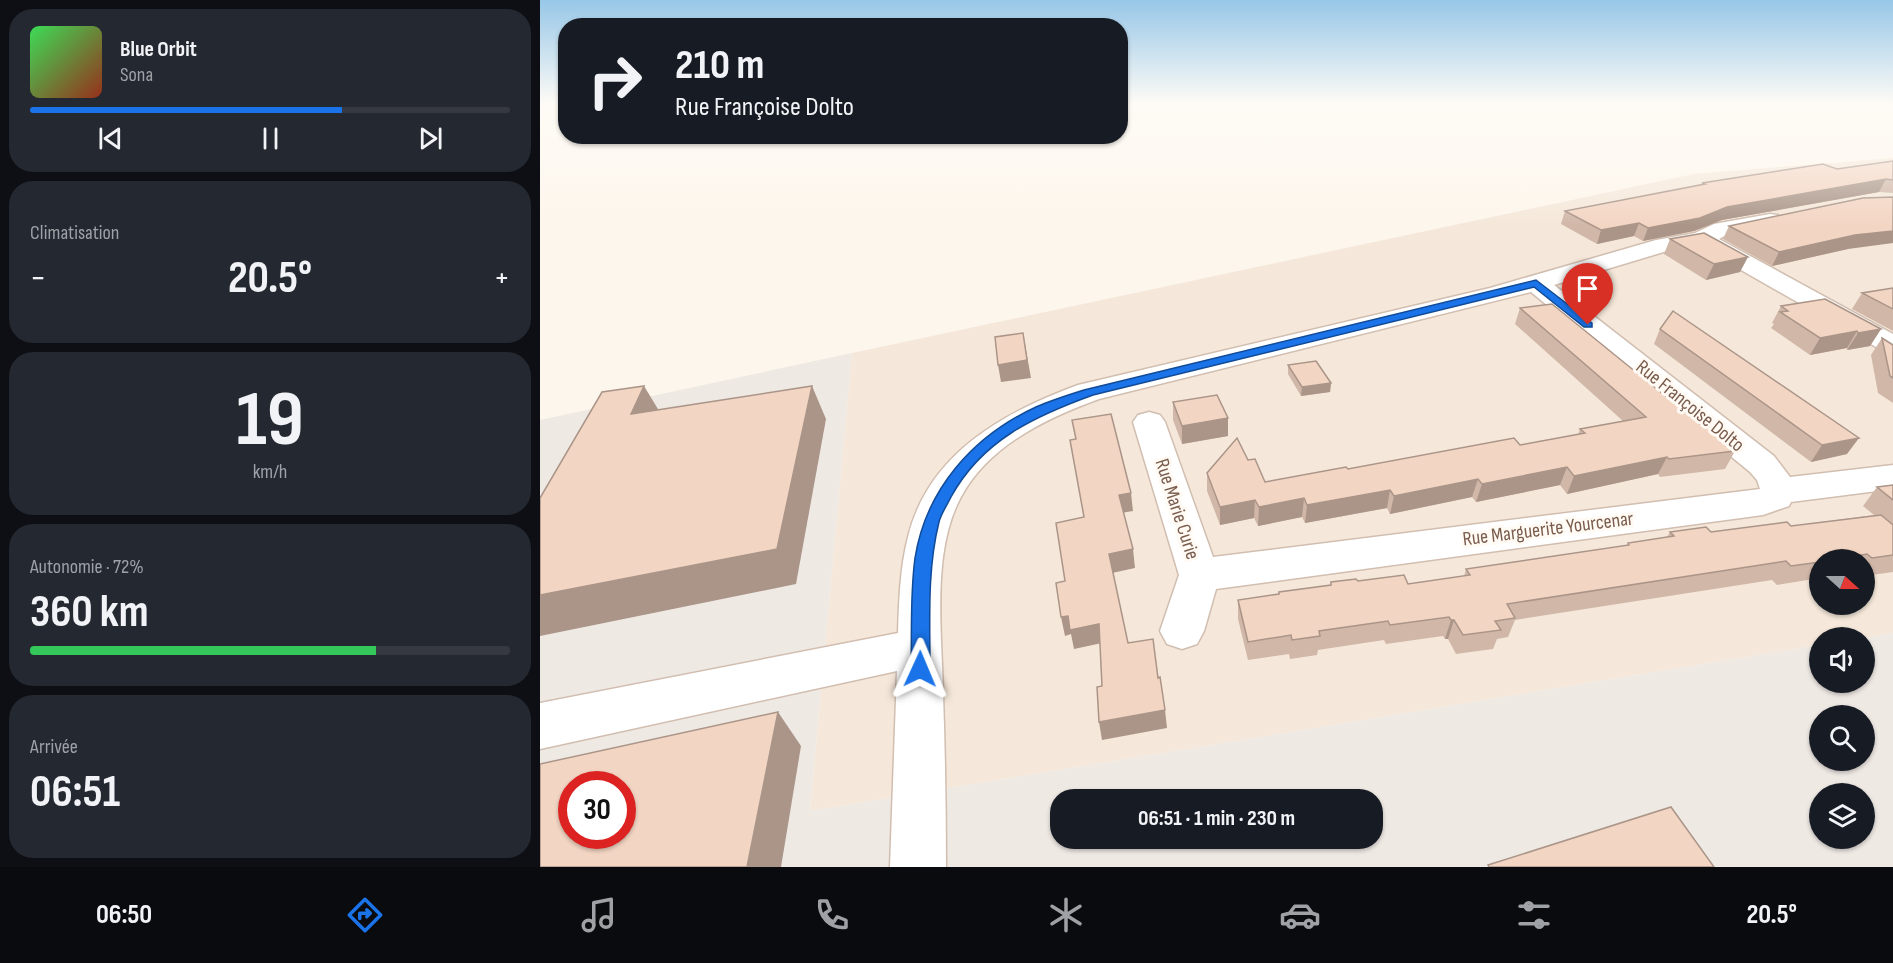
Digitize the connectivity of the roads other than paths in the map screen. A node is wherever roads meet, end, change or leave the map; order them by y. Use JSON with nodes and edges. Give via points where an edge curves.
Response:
{"nodes":[{"id":1,"x":1800,"y":214,"type":"edge"},
{"id":2,"x":1701,"y":239,"type":"junction"},
{"id":3,"x":1536,"y":283,"type":"junction"},
{"id":4,"x":1893,"y":345,"type":"edge"},
{"id":5,"x":1149,"y":422,"type":"dead end"},
{"id":6,"x":1893,"y":477,"type":"edge"},
{"id":7,"x":1778,"y":491,"type":"junction"},
{"id":8,"x":1199,"y":575,"type":"junction"},
{"id":9,"x":1182,"y":631,"type":"dead end"},
{"id":10,"x":921,"y":647,"type":"junction"},
{"id":11,"x":540,"y":726,"type":"edge"},
{"id":12,"x":918,"y":867,"type":"edge"}],
"edges":[{"from":1,"to":2,"type":"street","via":[[1722,230]]},
{"from":2,"to":3,"type":"street","via":[[1670,243]]},
{"from":2,"to":4,"type":"street"},
{"from":3,"to":7,"type":"street","name":"Rue Françoise Dolto","via":[[1762,464],[1771,472]]},
{"from":3,"to":10,"type":"street","via":[[1089,392],[1022,419],[967,463],[932,519],[923,560]]},
{"from":5,"to":8,"type":"street","name":"Rue Marie Curie"},
{"from":6,"to":7,"type":"street","name":"Rue Marguerite Yourcenar"},
{"from":7,"to":8,"type":"street","name":"Rue Marguerite Yourcenar","via":[[1776,497],[1763,502]]},
{"from":8,"to":9,"type":"street","name":"Rue Marie Curie"},
{"from":10,"to":11,"type":"street"},
{"from":10,"to":12,"type":"street"}]}
